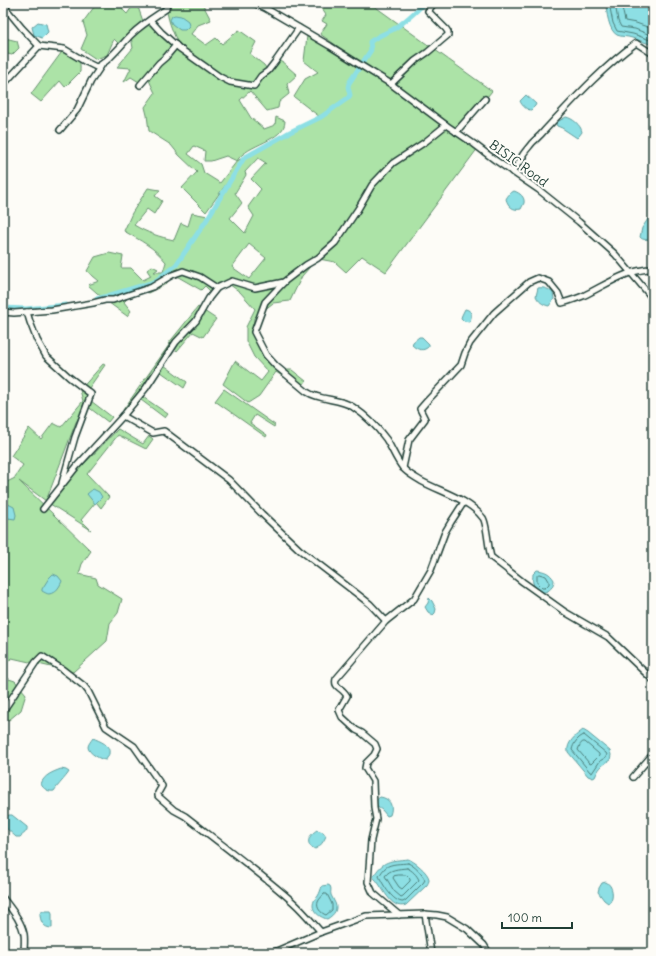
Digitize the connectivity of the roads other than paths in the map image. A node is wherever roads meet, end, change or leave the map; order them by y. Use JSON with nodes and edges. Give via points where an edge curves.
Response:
{"nodes":[{"id":1,"x":167,"y":3,"type":"edge"},
{"id":2,"x":254,"y":3,"type":"edge"},
{"id":3,"x":434,"y":3,"type":"edge"},
{"id":4,"x":3,"y":4,"type":"edge"},
{"id":5,"x":150,"y":20,"type":"junction"},
{"id":6,"x":299,"y":28,"type":"junction"},
{"id":7,"x":176,"y":45,"type":"junction"},
{"id":8,"x":39,"y":46,"type":"junction"},
{"id":9,"x":653,"y":54,"type":"edge"},
{"id":10,"x":101,"y":66,"type":"junction"},
{"id":11,"x":390,"y":84,"type":"junction"},
{"id":12,"x":3,"y":85,"type":"edge"},
{"id":13,"x":140,"y":85,"type":"dead end"},
{"id":14,"x":485,"y":98,"type":"dead end"},
{"id":15,"x":446,"y":125,"type":"junction"},
{"id":16,"x":60,"y":130,"type":"dead end"},
{"id":17,"x":456,"y":132,"type":"junction"},
{"id":18,"x":512,"y":172,"type":"junction"},
{"id":19,"x":653,"y":269,"type":"edge"},
{"id":20,"x":630,"y":272,"type":"junction"},
{"id":21,"x":285,"y":281,"type":"junction"},
{"id":22,"x":217,"y":288,"type":"junction"},
{"id":23,"x":653,"y":299,"type":"edge"},
{"id":24,"x":3,"y":312,"type":"edge"},
{"id":25,"x":27,"y":312,"type":"junction"},
{"id":26,"x":124,"y":416,"type":"junction"},
{"id":27,"x":403,"y":468,"type":"junction"},
{"id":28,"x":62,"y":485,"type":"junction"},
{"id":29,"x":464,"y":502,"type":"junction"},
{"id":30,"x":43,"y":509,"type":"dead end"},
{"id":31,"x":386,"y":621,"type":"junction"},
{"id":32,"x":653,"y":680,"type":"edge"},
{"id":33,"x":3,"y":711,"type":"edge"},
{"id":34,"x":653,"y":754,"type":"edge"},
{"id":35,"x":633,"y":777,"type":"dead end"},
{"id":36,"x":3,"y":898,"type":"edge"},
{"id":37,"x":425,"y":914,"type":"junction"},
{"id":38,"x":399,"y":915,"type":"junction"},
{"id":39,"x":321,"y":932,"type":"junction"},
{"id":40,"x":24,"y":953,"type":"edge"},
{"id":41,"x":272,"y":953,"type":"edge"},
{"id":42,"x":430,"y":953,"type":"edge"},
{"id":43,"x":489,"y":953,"type":"edge"}],
"edges":[{"from":1,"to":5,"type":"street","via":[[166,9]]},
{"from":2,"to":6,"type":"street","name":"BISIC Road"},
{"from":3,"to":11,"type":"street","via":[[428,11],[446,29],[448,35]]},
{"from":4,"to":8,"type":"street"},
{"from":5,"to":7,"type":"street"},
{"from":5,"to":10,"type":"street","via":[[131,34]]},
{"from":6,"to":7,"type":"street","via":[[276,62],[254,86],[230,82],[220,77]]},
{"from":6,"to":11,"type":"street","name":"BISIC Road"},
{"from":7,"to":13,"type":"street"},
{"from":8,"to":10,"type":"street","via":[[64,49],[96,67]]},
{"from":8,"to":12,"type":"street"},
{"from":9,"to":18,"type":"street","via":[[636,43],[618,56],[540,137],[533,141]]},
{"from":10,"to":16,"type":"street","via":[[77,110]]},
{"from":11,"to":15,"type":"street","name":"BISIC Road"},
{"from":14,"to":17,"type":"street"},
{"from":15,"to":17,"type":"street","name":"BISIC Road"},
{"from":15,"to":21,"type":"street","via":[[393,163],[372,185],[335,243]]},
{"from":17,"to":18,"type":"street","name":"BISIC Road"},
{"from":18,"to":20,"type":"street","name":"BISIC Road","via":[[579,222],[615,254]]},
{"from":19,"to":20,"type":"street"},
{"from":20,"to":23,"type":"street","name":"BISIC Road"},
{"from":20,"to":27,"type":"street","via":[[580,297],[562,303],[549,282],[538,278],[529,282],[494,313],[470,343],[461,365],[420,409],[425,419],[409,440]]},
{"from":21,"to":22,"type":"street","via":[[255,288],[232,281]]},
{"from":21,"to":27,"type":"street","via":[[265,302],[254,332],[266,355],[310,394],[353,407],[386,440]]},
{"from":22,"to":25,"type":"street","via":[[200,277],[183,271],[113,300]]},
{"from":22,"to":26,"type":"street","via":[[196,321],[176,342]]},
{"from":24,"to":25,"type":"street"},
{"from":25,"to":28,"type":"street","via":[[46,356],[91,394],[75,437]]},
{"from":26,"to":28,"type":"street"},
{"from":26,"to":31,"type":"street","via":[[153,433],[164,431],[229,480],[300,550],[370,604]]},
{"from":27,"to":29,"type":"street","via":[[424,483]]},
{"from":28,"to":30,"type":"street"},
{"from":29,"to":31,"type":"street","via":[[445,532],[431,570],[414,599]]},
{"from":29,"to":32,"type":"street","via":[[485,520],[491,557],[565,612],[608,637]]},
{"from":31,"to":38,"type":"street","via":[[335,682],[347,696],[339,710],[342,717],[377,749],[365,768],[373,782],[376,819],[371,840],[368,882],[373,893]]},
{"from":33,"to":39,"type":"street","via":[[42,656],[62,669],[88,691],[106,728],[134,746],[162,786],[158,796],[279,890]]},
{"from":34,"to":35,"type":"street"},
{"from":36,"to":40,"type":"street","via":[[24,933]]},
{"from":37,"to":38,"type":"street"},
{"from":37,"to":42,"type":"street"},
{"from":37,"to":43,"type":"street","via":[[447,917],[467,929]]},
{"from":38,"to":39,"type":"street","via":[[366,916]]},
{"from":39,"to":41,"type":"street"}]}
